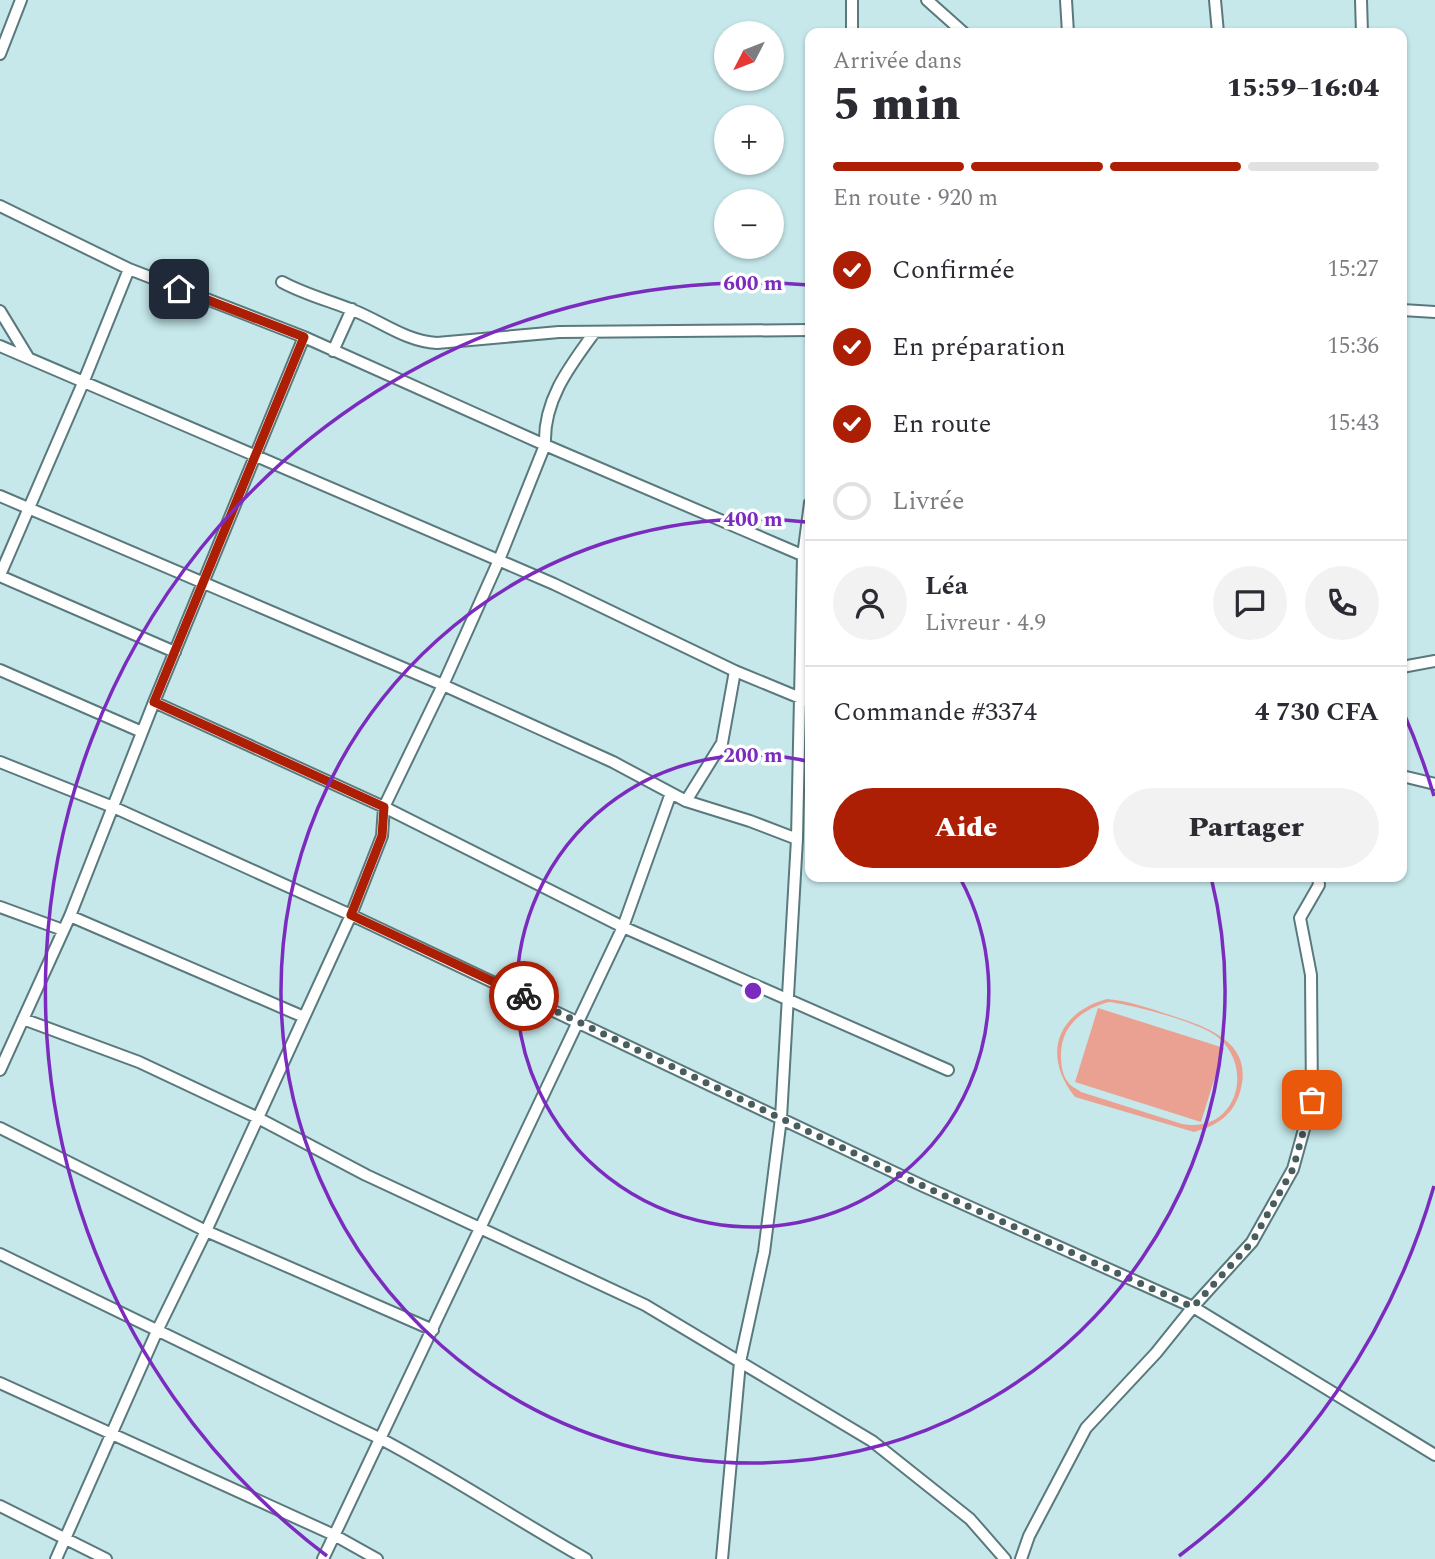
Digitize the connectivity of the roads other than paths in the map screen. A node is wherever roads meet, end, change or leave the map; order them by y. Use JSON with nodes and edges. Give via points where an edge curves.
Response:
{"nodes":[{"id":1,"x":21,"y":0,"type":"edge"},
{"id":2,"x":852,"y":0,"type":"edge"},
{"id":3,"x":927,"y":0,"type":"edge"},
{"id":4,"x":1066,"y":0,"type":"edge"},
{"id":5,"x":1216,"y":0,"type":"edge"},
{"id":6,"x":1361,"y":0,"type":"edge"},
{"id":7,"x":852,"y":28,"type":"edge"},
{"id":8,"x":958,"y":28,"type":"edge"},
{"id":9,"x":1068,"y":28,"type":"edge"},
{"id":10,"x":1218,"y":28,"type":"edge"},
{"id":11,"x":1362,"y":28,"type":"edge"},
{"id":12,"x":0,"y":54,"type":"edge"},
{"id":13,"x":0,"y":206,"type":"edge"},
{"id":14,"x":129,"y":269,"type":"junction"},
{"id":15,"x":282,"y":282,"type":"dead end"},
{"id":16,"x":352,"y":309,"type":"junction"},
{"id":17,"x":1407,"y":310,"type":"edge"},
{"id":18,"x":0,"y":311,"type":"edge"},
{"id":19,"x":1435,"y":312,"type":"edge"},
{"id":20,"x":805,"y":330,"type":"edge"},
{"id":21,"x":594,"y":333,"type":"junction"},
{"id":22,"x":304,"y":337,"type":"junction"},
{"id":23,"x":0,"y":346,"type":"edge"},
{"id":24,"x":333,"y":351,"type":"junction"},
{"id":25,"x":28,"y":357,"type":"junction"},
{"id":26,"x":83,"y":383,"type":"junction"},
{"id":27,"x":544,"y":445,"type":"junction"},
{"id":28,"x":256,"y":456,"type":"junction"},
{"id":29,"x":0,"y":496,"type":"edge"},
{"id":30,"x":29,"y":508,"type":"junction"},
{"id":31,"x":805,"y":556,"type":"edge"},
{"id":32,"x":499,"y":560,"type":"junction"},
{"id":33,"x":0,"y":575,"type":"edge"},
{"id":34,"x":204,"y":582,"type":"junction"},
{"id":35,"x":175,"y":652,"type":"junction"},
{"id":36,"x":1435,"y":660,"type":"edge"},
{"id":37,"x":1407,"y":666,"type":"edge"},
{"id":38,"x":0,"y":670,"type":"edge"},
{"id":39,"x":735,"y":671,"type":"junction"},
{"id":40,"x":443,"y":685,"type":"junction"},
{"id":41,"x":805,"y":700,"type":"edge"},
{"id":42,"x":154,"y":702,"type":"junction"},
{"id":43,"x":805,"y":714,"type":"edge"},
{"id":44,"x":142,"y":732,"type":"junction"},
{"id":45,"x":0,"y":762,"type":"edge"},
{"id":46,"x":1407,"y":777,"type":"edge"},
{"id":47,"x":1435,"y":784,"type":"edge"},
{"id":48,"x":671,"y":793,"type":"junction"},
{"id":49,"x":686,"y":801,"type":"junction"},
{"id":50,"x":113,"y":807,"type":"junction"},
{"id":51,"x":384,"y":807,"type":"junction"},
{"id":52,"x":796,"y":839,"type":"junction"},
{"id":53,"x":1319,"y":882,"type":"edge"},
{"id":54,"x":0,"y":907,"type":"edge"},
{"id":55,"x":351,"y":915,"type":"junction"},
{"id":56,"x":70,"y":916,"type":"junction"},
{"id":57,"x":623,"y":927,"type":"junction"},
{"id":58,"x":64,"y":930,"type":"junction"},
{"id":59,"x":787,"y":998,"type":"junction"},
{"id":60,"x":304,"y":1017,"type":"junction"},
{"id":61,"x":23,"y":1018,"type":"junction"},
{"id":62,"x":578,"y":1022,"type":"junction"},
{"id":63,"x":3,"y":1054,"type":"edge"},
{"id":64,"x":0,"y":1070,"type":"edge"},
{"id":65,"x":948,"y":1070,"type":"dead end"},
{"id":66,"x":258,"y":1118,"type":"junction"},
{"id":67,"x":781,"y":1118,"type":"junction"},
{"id":68,"x":0,"y":1128,"type":"edge"},
{"id":69,"x":481,"y":1228,"type":"junction"},
{"id":70,"x":206,"y":1231,"type":"junction"},
{"id":71,"x":0,"y":1254,"type":"edge"},
{"id":72,"x":1193,"y":1307,"type":"junction"},
{"id":73,"x":433,"y":1330,"type":"junction"},
{"id":74,"x":157,"y":1331,"type":"junction"},
{"id":75,"x":740,"y":1362,"type":"junction"},
{"id":76,"x":0,"y":1383,"type":"edge"},
{"id":77,"x":113,"y":1433,"type":"junction"},
{"id":78,"x":381,"y":1439,"type":"junction"},
{"id":79,"x":1435,"y":1455,"type":"edge"},
{"id":80,"x":0,"y":1506,"type":"edge"},
{"id":81,"x":334,"y":1535,"type":"junction"},
{"id":82,"x":65,"y":1539,"type":"junction"},
{"id":83,"x":56,"y":1559,"type":"edge"},
{"id":84,"x":106,"y":1559,"type":"edge"},
{"id":85,"x":323,"y":1559,"type":"edge"},
{"id":86,"x":377,"y":1559,"type":"edge"},
{"id":87,"x":586,"y":1559,"type":"edge"},
{"id":88,"x":722,"y":1559,"type":"edge"},
{"id":89,"x":1005,"y":1559,"type":"edge"},
{"id":90,"x":1021,"y":1559,"type":"edge"}],
"edges":[{"from":1,"to":12,"type":"street"},
{"from":2,"to":7,"type":"street"},
{"from":3,"to":8,"type":"street"},
{"from":4,"to":9,"type":"street"},
{"from":5,"to":10,"type":"street"},
{"from":6,"to":11,"type":"street"},
{"from":13,"to":14,"type":"street"},
{"from":14,"to":22,"type":"street"},
{"from":14,"to":26,"type":"street"},
{"from":15,"to":16,"type":"street"},
{"from":16,"to":21,"type":"street","via":[[420,342]]},
{"from":16,"to":24,"type":"street"},
{"from":17,"to":19,"type":"street"},
{"from":18,"to":25,"type":"street"},
{"from":20,"to":21,"type":"street"},
{"from":21,"to":27,"type":"street","via":[[560,381],[544,425]]},
{"from":22,"to":24,"type":"street"},
{"from":22,"to":28,"type":"street"},
{"from":23,"to":25,"type":"street"},
{"from":24,"to":27,"type":"street"},
{"from":25,"to":26,"type":"street"},
{"from":26,"to":28,"type":"street"},
{"from":26,"to":30,"type":"street"},
{"from":27,"to":31,"type":"street"},
{"from":27,"to":32,"type":"street"},
{"from":28,"to":32,"type":"street"},
{"from":28,"to":34,"type":"street"},
{"from":29,"to":30,"type":"street"},
{"from":30,"to":33,"type":"street"},
{"from":30,"to":34,"type":"street"},
{"from":32,"to":39,"type":"street"},
{"from":32,"to":40,"type":"street"},
{"from":33,"to":35,"type":"street"},
{"from":34,"to":35,"type":"street"},
{"from":34,"to":40,"type":"street"},
{"from":35,"to":42,"type":"street"},
{"from":36,"to":37,"type":"street"},
{"from":38,"to":44,"type":"street"},
{"from":39,"to":41,"type":"street"},
{"from":39,"to":49,"type":"street","via":[[722,743]]},
{"from":40,"to":48,"type":"street"},
{"from":40,"to":51,"type":"street"},
{"from":42,"to":44,"type":"street"},
{"from":42,"to":51,"type":"street"},
{"from":43,"to":52,"type":"street"},
{"from":44,"to":50,"type":"street"},
{"from":45,"to":50,"type":"street"},
{"from":46,"to":47,"type":"street"},
{"from":48,"to":49,"type":"street"},
{"from":48,"to":57,"type":"street"},
{"from":49,"to":52,"type":"street"},
{"from":50,"to":55,"type":"street"},
{"from":50,"to":56,"type":"street"},
{"from":51,"to":55,"type":"street","via":[[382,836]]},
{"from":51,"to":57,"type":"street"},
{"from":52,"to":59,"type":"street"},
{"from":53,"to":72,"type":"street","via":[[1300,918],[1311,975],[1312,1100],[1293,1169],[1252,1242]]},
{"from":54,"to":58,"type":"street"},
{"from":55,"to":60,"type":"street"},
{"from":55,"to":62,"type":"street"},
{"from":56,"to":58,"type":"street"},
{"from":56,"to":60,"type":"street"},
{"from":57,"to":59,"type":"street"},
{"from":57,"to":62,"type":"street"},
{"from":58,"to":61,"type":"street"},
{"from":59,"to":65,"type":"street"},
{"from":59,"to":67,"type":"street"},
{"from":60,"to":66,"type":"street"},
{"from":61,"to":63,"type":"street"},
{"from":61,"to":66,"type":"street","via":[[139,1062]]},
{"from":62,"to":67,"type":"street"},
{"from":62,"to":69,"type":"street"},
{"from":63,"to":64,"type":"street"},
{"from":66,"to":69,"type":"street"},
{"from":66,"to":70,"type":"street"},
{"from":67,"to":72,"type":"street"},
{"from":67,"to":75,"type":"street","via":[[764,1252]]},
{"from":68,"to":70,"type":"street"},
{"from":69,"to":73,"type":"street"},
{"from":69,"to":75,"type":"street","via":[[645,1305]]},
{"from":70,"to":73,"type":"street"},
{"from":70,"to":74,"type":"street"},
{"from":71,"to":74,"type":"street"},
{"from":72,"to":79,"type":"street"},
{"from":72,"to":90,"type":"street","via":[[1086,1428]]},
{"from":73,"to":78,"type":"street"},
{"from":74,"to":77,"type":"street"},
{"from":74,"to":78,"type":"street"},
{"from":75,"to":88,"type":"street"},
{"from":75,"to":89,"type":"street","via":[[872,1441],[970,1519]]},
{"from":76,"to":77,"type":"street"},
{"from":77,"to":81,"type":"street"},
{"from":77,"to":82,"type":"street"},
{"from":78,"to":81,"type":"street"},
{"from":78,"to":87,"type":"street"},
{"from":80,"to":82,"type":"street"},
{"from":81,"to":85,"type":"street"},
{"from":81,"to":86,"type":"street"},
{"from":82,"to":83,"type":"street"},
{"from":82,"to":84,"type":"street"}]}
